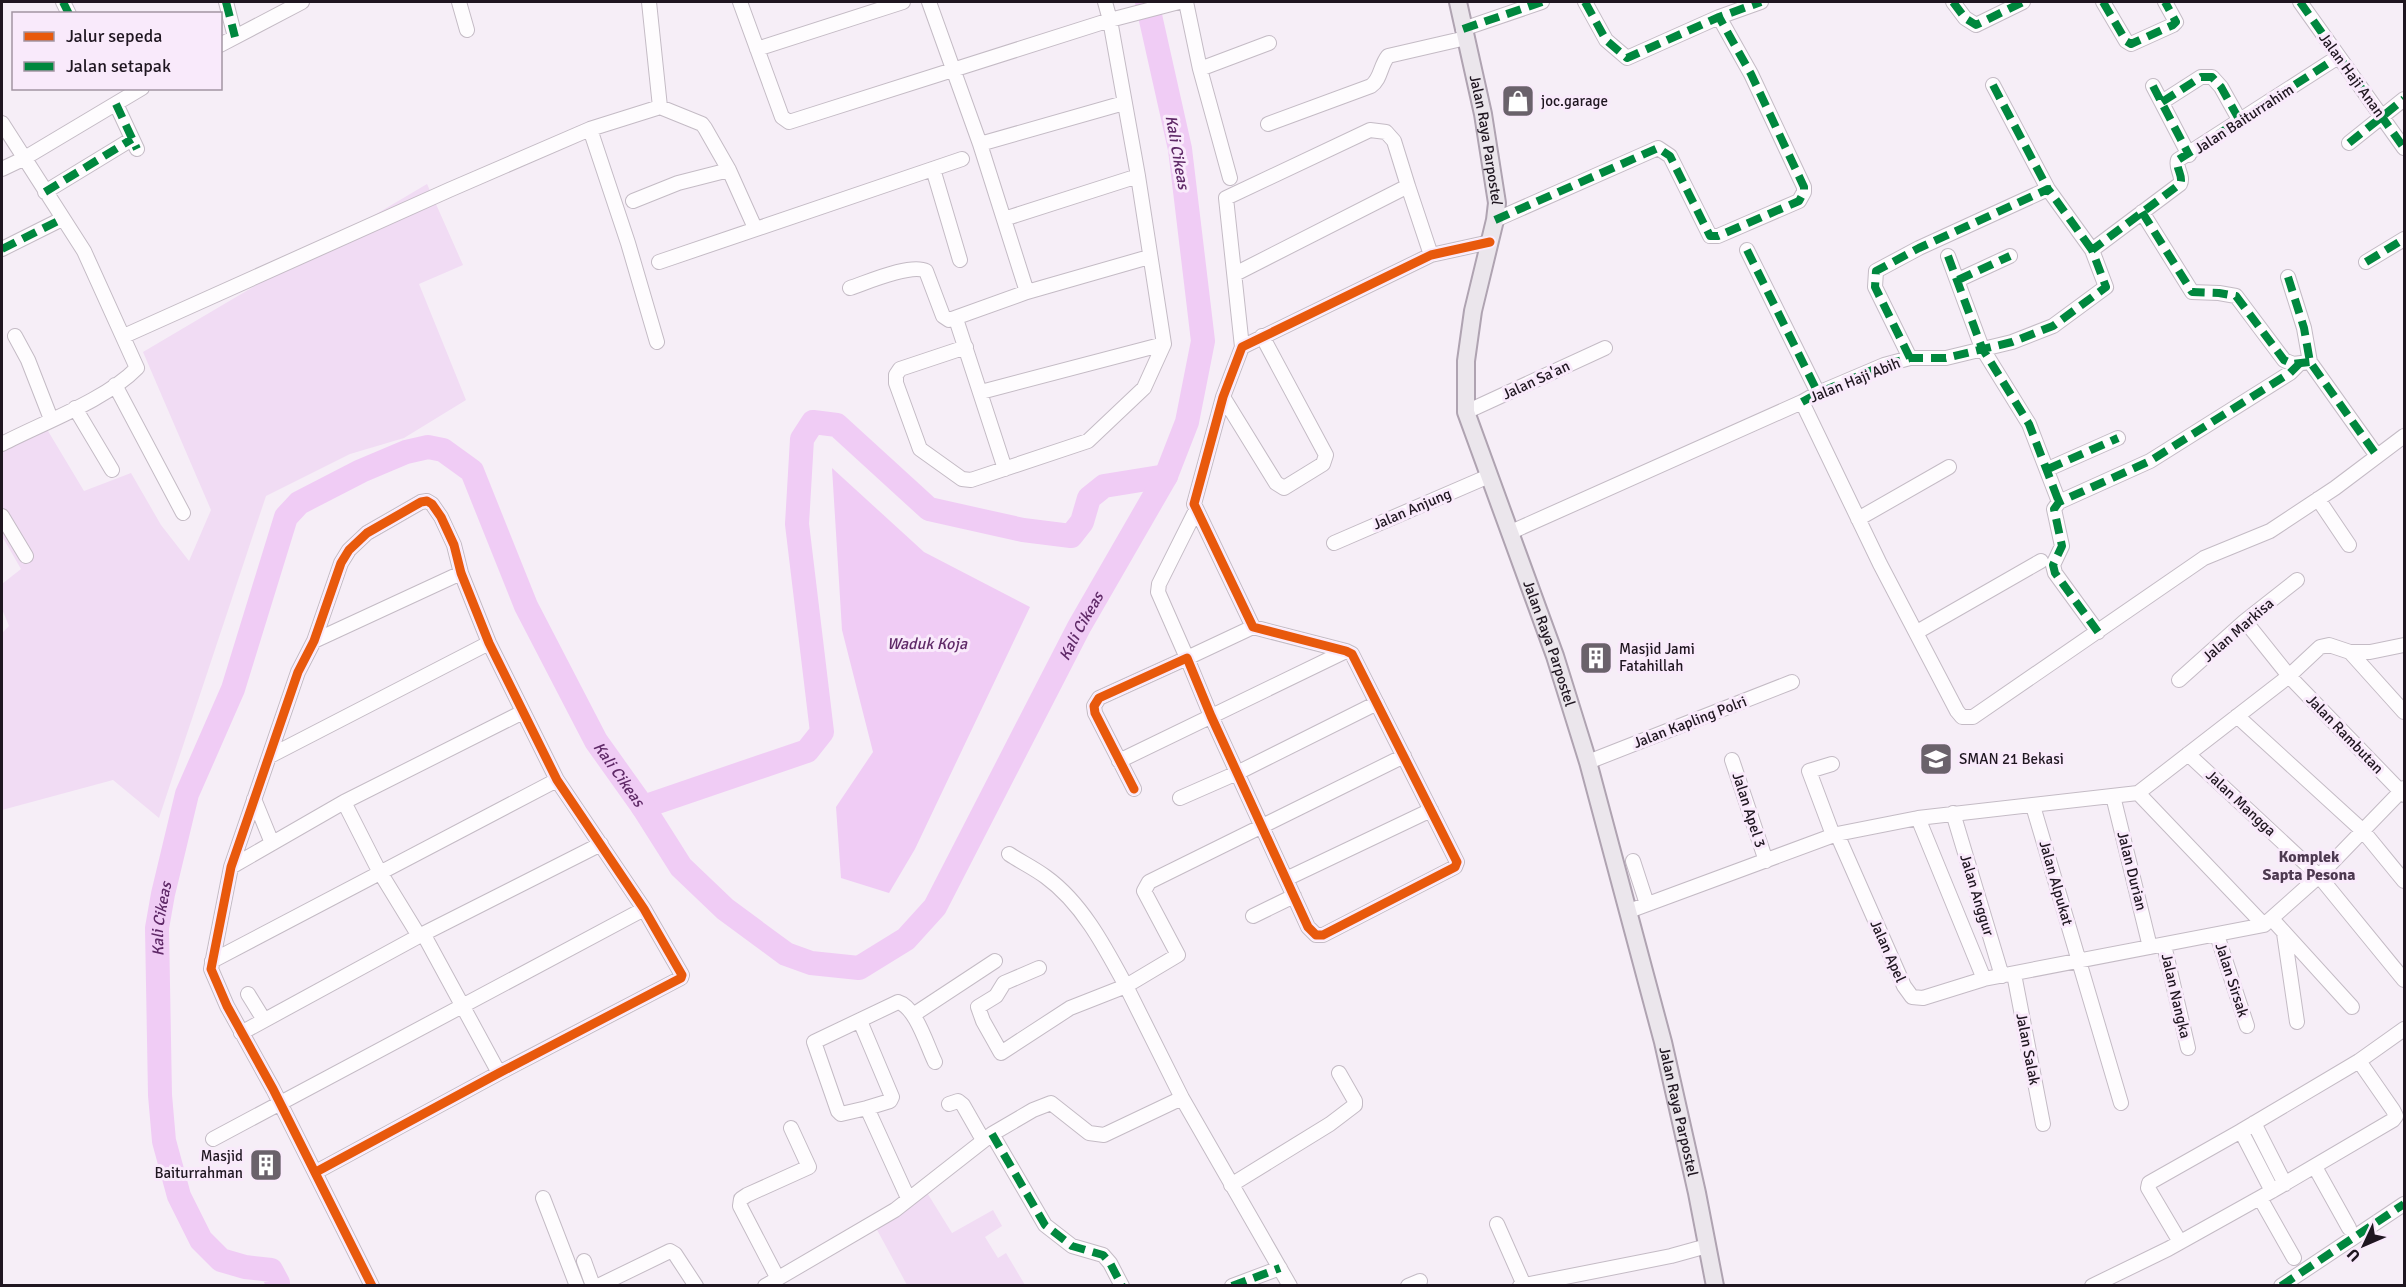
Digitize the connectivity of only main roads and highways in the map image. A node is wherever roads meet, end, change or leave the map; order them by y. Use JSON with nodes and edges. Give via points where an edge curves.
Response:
{"nodes":[{"id":1,"x":1458,"y":2,"type":"edge"},
{"id":2,"x":1715,"y":1286,"type":"edge"}],
"edges":[{"from":1,"to":2,"type":"main road","name":"Jalan Raya Parpostel","via":[[1483,114],[1497,203],[1473,311],[1466,361],[1466,412],[1555,656],[1587,762],[1679,1110]]}]}
